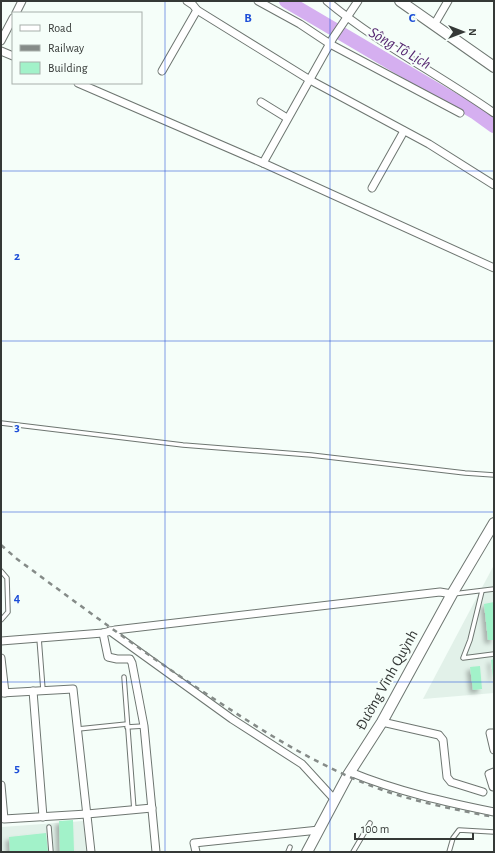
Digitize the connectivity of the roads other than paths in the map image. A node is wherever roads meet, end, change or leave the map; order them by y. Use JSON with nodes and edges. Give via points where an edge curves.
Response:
{"nodes":[{"id":1,"x":22,"y":1,"type":"edge"},
{"id":2,"x":187,"y":1,"type":"edge"},
{"id":3,"x":258,"y":1,"type":"edge"},
{"id":4,"x":327,"y":1,"type":"edge"},
{"id":5,"x":358,"y":1,"type":"edge"},
{"id":6,"x":400,"y":1,"type":"edge"},
{"id":7,"x":448,"y":1,"type":"edge"},
{"id":8,"x":197,"y":10,"type":"junction"},
{"id":9,"x":16,"y":12,"type":"edge"},
{"id":10,"x":345,"y":19,"type":"junction"},
{"id":11,"x":12,"y":20,"type":"edge"},
{"id":12,"x":434,"y":25,"type":"junction"},
{"id":13,"x":331,"y":41,"type":"junction"},
{"id":14,"x":1,"y":42,"type":"edge"},
{"id":15,"x":1,"y":51,"type":"edge"},
{"id":16,"x":12,"y":56,"type":"edge"},
{"id":17,"x":494,"y":67,"type":"edge"},
{"id":18,"x":162,"y":71,"type":"dead end"},
{"id":19,"x":310,"y":80,"type":"junction"},
{"id":20,"x":80,"y":84,"type":"edge"},
{"id":21,"x":261,"y":102,"type":"dead end"},
{"id":22,"x":494,"y":112,"type":"edge"},
{"id":23,"x":460,"y":113,"type":"dead end"},
{"id":24,"x":287,"y":118,"type":"junction"},
{"id":25,"x":404,"y":131,"type":"junction"},
{"id":26,"x":263,"y":163,"type":"junction"},
{"id":27,"x":494,"y":185,"type":"edge"},
{"id":28,"x":372,"y":188,"type":"dead end"},
{"id":29,"x":494,"y":268,"type":"edge"},
{"id":30,"x":1,"y":423,"type":"edge"},
{"id":31,"x":494,"y":475,"type":"edge"},
{"id":32,"x":494,"y":523,"type":"edge"},
{"id":33,"x":1,"y":571,"type":"edge"},
{"id":34,"x":494,"y":590,"type":"edge"},
{"id":35,"x":482,"y":591,"type":"junction"},
{"id":36,"x":452,"y":594,"type":"junction"},
{"id":37,"x":1,"y":620,"type":"edge"},
{"id":38,"x":106,"y":632,"type":"junction"},
{"id":39,"x":38,"y":638,"type":"junction"},
{"id":40,"x":1,"y":641,"type":"edge"},
{"id":41,"x":494,"y":654,"type":"edge"},
{"id":42,"x":1,"y":658,"type":"edge"},
{"id":43,"x":124,"y":678,"type":"dead end"},
{"id":44,"x":33,"y":691,"type":"junction"},
{"id":45,"x":44,"y":691,"type":"junction"},
{"id":46,"x":3,"y":693,"type":"edge"},
{"id":47,"x":382,"y":722,"type":"junction"},
{"id":48,"x":127,"y":726,"type":"junction"},
{"id":49,"x":144,"y":726,"type":"junction"},
{"id":50,"x":78,"y":729,"type":"junction"},
{"id":51,"x":494,"y":733,"type":"edge"},
{"id":52,"x":494,"y":750,"type":"edge"},
{"id":53,"x":350,"y":772,"type":"junction"},
{"id":54,"x":494,"y":772,"type":"edge"},
{"id":55,"x":1,"y":785,"type":"edge"},
{"id":56,"x":494,"y":787,"type":"edge"},
{"id":57,"x":483,"y":792,"type":"dead end"},
{"id":58,"x":335,"y":800,"type":"junction"},
{"id":59,"x":152,"y":808,"type":"junction"},
{"id":60,"x":134,"y":810,"type":"junction"},
{"id":61,"x":494,"y":812,"type":"edge"},
{"id":62,"x":87,"y":814,"type":"junction"},
{"id":63,"x":43,"y":817,"type":"junction"},
{"id":64,"x":370,"y":823,"type":"dead end"},
{"id":65,"x":49,"y":827,"type":"dead end"},
{"id":66,"x":319,"y":830,"type":"junction"},
{"id":67,"x":494,"y":832,"type":"edge"},
{"id":68,"x":290,"y":847,"type":"dead end"},
{"id":69,"x":51,"y":852,"type":"edge"},
{"id":70,"x":91,"y":852,"type":"edge"},
{"id":71,"x":156,"y":852,"type":"edge"},
{"id":72,"x":196,"y":852,"type":"edge"},
{"id":73,"x":288,"y":852,"type":"edge"},
{"id":74,"x":307,"y":852,"type":"edge"},
{"id":75,"x":353,"y":852,"type":"edge"},
{"id":76,"x":449,"y":852,"type":"edge"}],
"edges":[{"from":1,"to":9,"type":"street"},
{"from":2,"to":8,"type":"street"},
{"from":3,"to":13,"type":"street"},
{"from":4,"to":10,"type":"street"},
{"from":5,"to":10,"type":"street"},
{"from":6,"to":12,"type":"street"},
{"from":7,"to":12,"type":"street"},
{"from":8,"to":18,"type":"street"},
{"from":8,"to":19,"type":"street"},
{"from":10,"to":13,"type":"street"},
{"from":10,"to":22,"type":"street"},
{"from":11,"to":14,"type":"street"},
{"from":12,"to":17,"type":"street"},
{"from":13,"to":19,"type":"street"},
{"from":13,"to":23,"type":"street"},
{"from":15,"to":16,"type":"street"},
{"from":19,"to":24,"type":"street"},
{"from":19,"to":25,"type":"street"},
{"from":20,"to":26,"type":"street"},
{"from":21,"to":24,"type":"street"},
{"from":24,"to":26,"type":"street"},
{"from":25,"to":27,"type":"street"},
{"from":25,"to":28,"type":"street"},
{"from":26,"to":29,"type":"street"},
{"from":30,"to":31,"type":"lane","via":[[183,445],[312,455]]},
{"from":32,"to":36,"type":"street","name":"Đường Vĩnh Quỳnh"},
{"from":33,"to":37,"type":"lane","via":[[6,578],[8,612]]},
{"from":34,"to":35,"type":"lane"},
{"from":35,"to":36,"type":"lane"},
{"from":35,"to":41,"type":"lane","via":[[463,658]]},
{"from":36,"to":38,"type":"street","via":[[440,592]]},
{"from":36,"to":47,"type":"street","name":"Đường Vĩnh Quỳnh"},
{"from":38,"to":39,"type":"street"},
{"from":38,"to":49,"type":"street","via":[[108,657],[132,661]]},
{"from":38,"to":58,"type":"street","via":[[302,764]]},
{"from":39,"to":40,"type":"street"},
{"from":39,"to":45,"type":"lane"},
{"from":42,"to":46,"type":"street"},
{"from":43,"to":48,"type":"lane"},
{"from":44,"to":45,"type":"street"},
{"from":44,"to":46,"type":"street"},
{"from":44,"to":63,"type":"street"},
{"from":45,"to":50,"type":"street","via":[[73,689]]},
{"from":47,"to":53,"type":"street","name":"Đường Vĩnh Quỳnh"},
{"from":47,"to":57,"type":"street","via":[[439,735],[443,740],[447,777],[451,782]]},
{"from":48,"to":49,"type":"lane"},
{"from":48,"to":50,"type":"lane"},
{"from":48,"to":60,"type":"lane"},
{"from":49,"to":59,"type":"street"},
{"from":50,"to":62,"type":"street"},
{"from":51,"to":52,"type":"street","via":[[490,734]]},
{"from":53,"to":58,"type":"street","name":"Đường Vĩnh Quỳnh"},
{"from":53,"to":61,"type":"street","via":[[421,796]]},
{"from":54,"to":56,"type":"street","via":[[489,774]]},
{"from":55,"to":63,"type":"street","via":[[4,819]]},
{"from":58,"to":66,"type":"street","name":"Đường Vĩnh Quỳnh"},
{"from":59,"to":60,"type":"street"},
{"from":59,"to":71,"type":"street"},
{"from":60,"to":62,"type":"street"},
{"from":62,"to":63,"type":"street"},
{"from":62,"to":70,"type":"street"},
{"from":64,"to":75,"type":"lane"},
{"from":65,"to":69,"type":"lane"},
{"from":66,"to":72,"type":"street","via":[[194,843]]},
{"from":66,"to":74,"type":"street","name":"Đường Vĩnh Quỳnh"},
{"from":67,"to":76,"type":"lane","via":[[459,830],[452,838]]},
{"from":68,"to":73,"type":"lane"}]}
